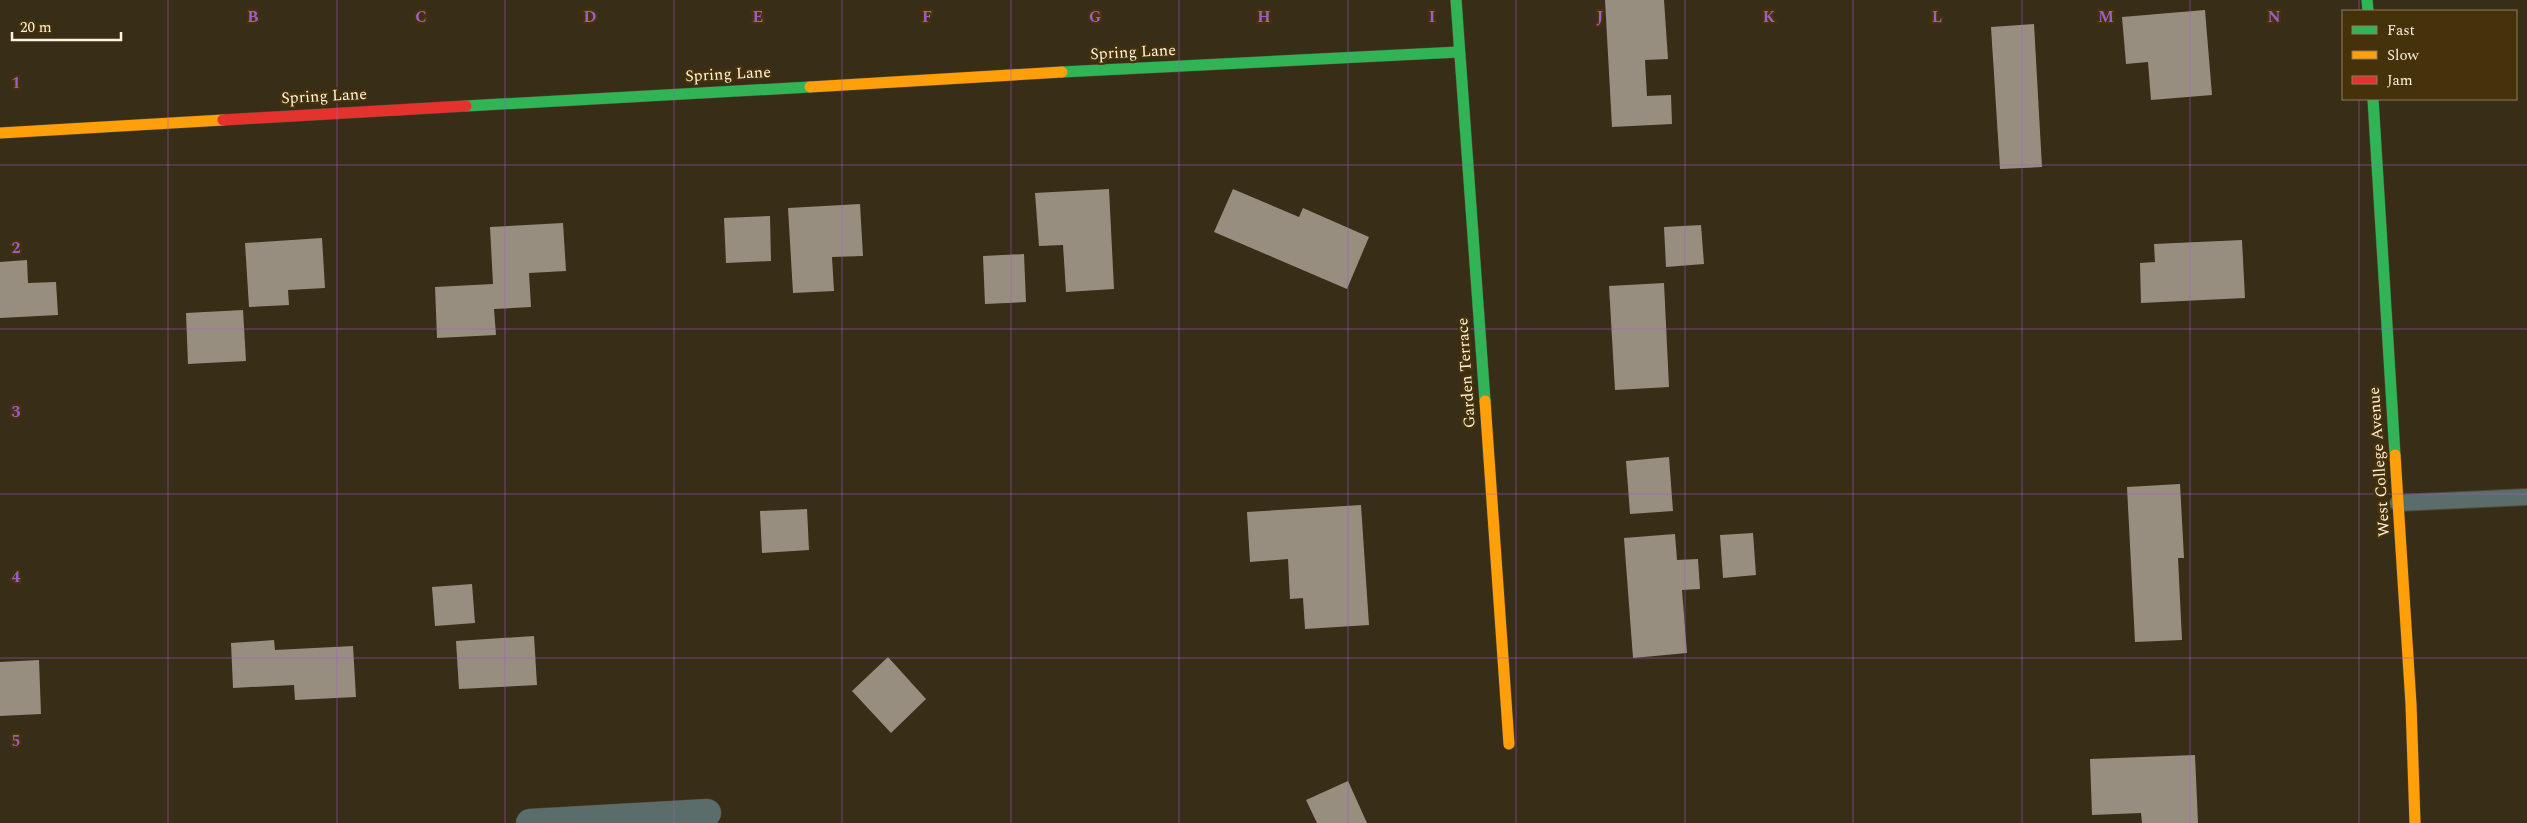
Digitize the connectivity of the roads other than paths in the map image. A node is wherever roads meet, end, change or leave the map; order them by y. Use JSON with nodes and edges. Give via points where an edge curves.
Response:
{"nodes":[{"id":1,"x":1456,"y":0,"type":"edge"},
{"id":2,"x":1459,"y":52,"type":"junction"},
{"id":3,"x":2373,"y":100,"type":"edge"},
{"id":4,"x":0,"y":133,"type":"edge"},
{"id":5,"x":2527,"y":497,"type":"edge"},
{"id":6,"x":2398,"y":503,"type":"junction"},
{"id":7,"x":1510,"y":744,"type":"dead end"},
{"id":8,"x":707,"y":813,"type":"dead end"},
{"id":9,"x":530,"y":823,"type":"edge"},
{"id":10,"x":2416,"y":823,"type":"edge"}],
"edges":[{"from":1,"to":2,"type":"street","name":"Garden Terrace"},
{"from":2,"to":4,"type":"street","name":"Spring Lane"},
{"from":2,"to":7,"type":"street","name":"Garden Terrace"},
{"from":3,"to":6,"type":"street","name":"West College Avenue"},
{"from":5,"to":6,"type":"lane"},
{"from":6,"to":10,"type":"street","name":"West College Avenue"},
{"from":8,"to":9,"type":"street"}]}
